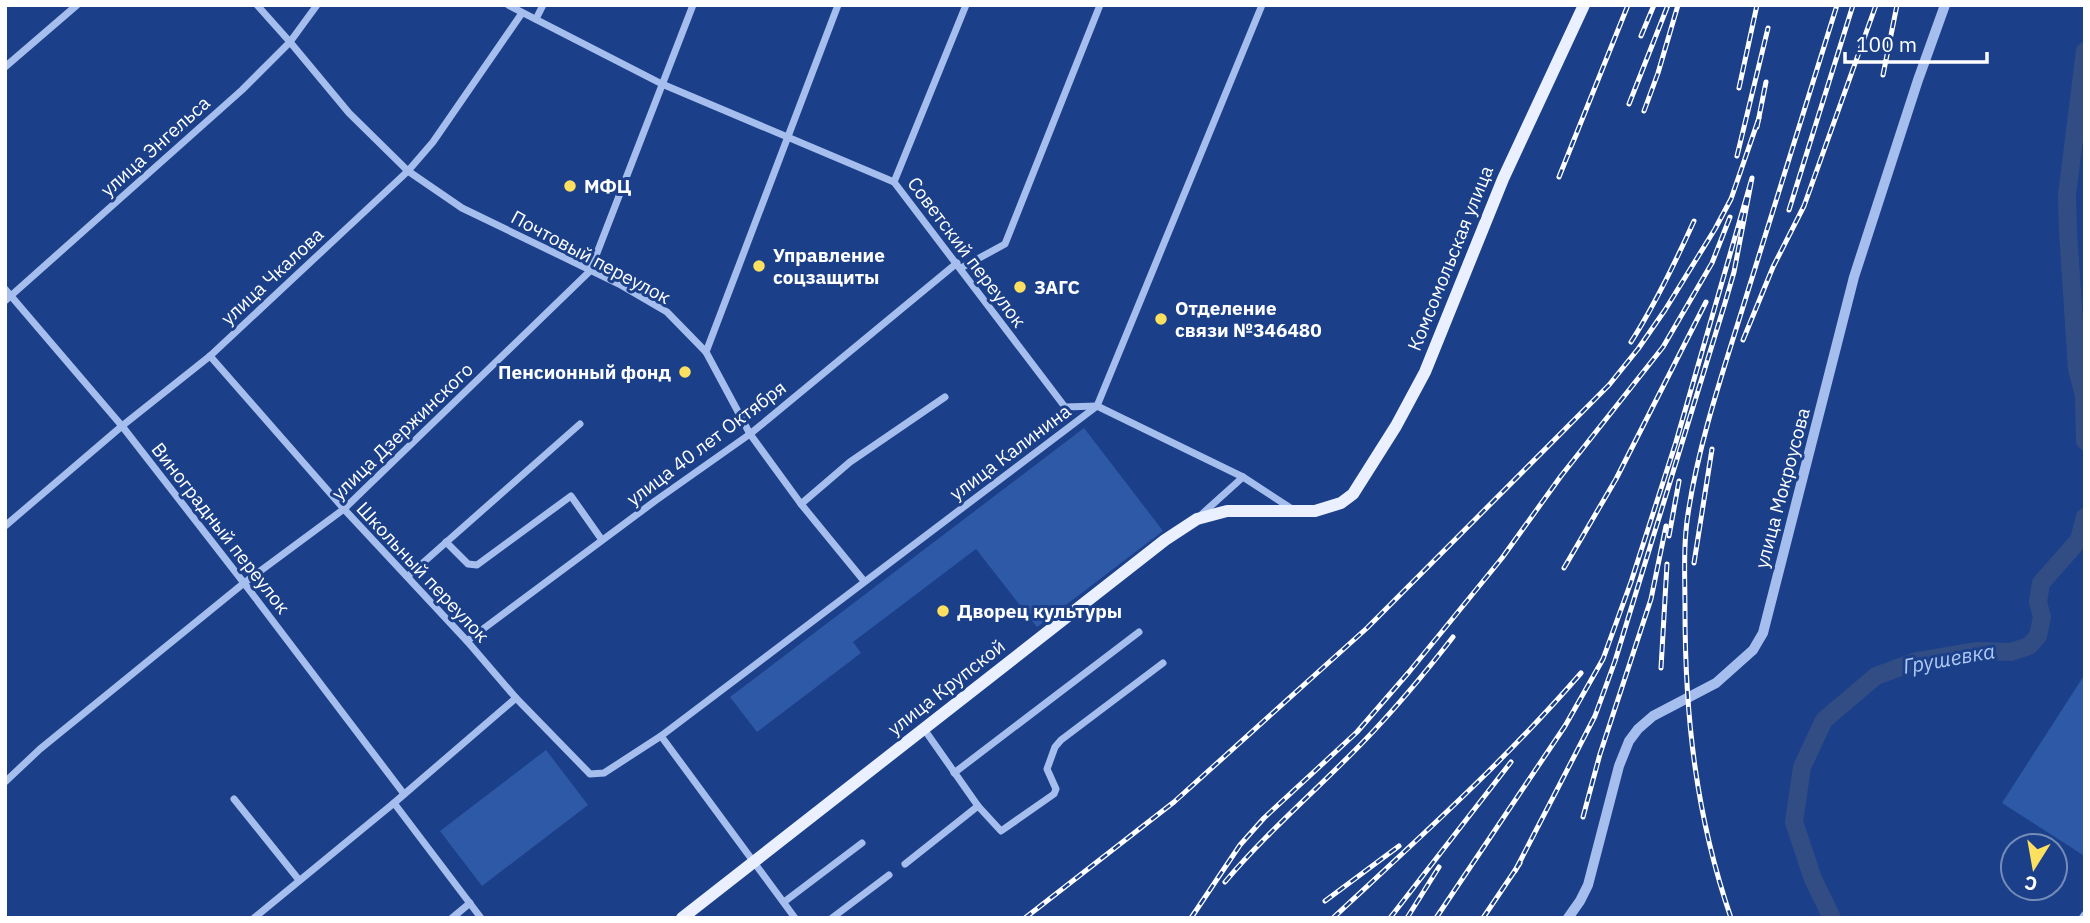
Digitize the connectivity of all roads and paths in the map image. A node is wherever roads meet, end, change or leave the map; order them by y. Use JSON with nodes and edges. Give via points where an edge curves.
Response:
{"nodes":[{"id":1,"x":77,"y":5,"type":"edge"},
{"id":2,"x":257,"y":5,"type":"edge"},
{"id":3,"x":317,"y":5,"type":"edge"},
{"id":4,"x":508,"y":5,"type":"edge"},
{"id":5,"x":543,"y":5,"type":"edge"},
{"id":6,"x":693,"y":5,"type":"edge"},
{"id":7,"x":838,"y":5,"type":"edge"},
{"id":8,"x":966,"y":5,"type":"edge"},
{"id":9,"x":1100,"y":5,"type":"edge"},
{"id":10,"x":1262,"y":5,"type":"edge"},
{"id":11,"x":1584,"y":5,"type":"edge"},
{"id":12,"x":1945,"y":5,"type":"edge"},
{"id":13,"x":522,"y":13,"type":"junction"},
{"id":14,"x":536,"y":19,"type":"junction"},
{"id":15,"x":290,"y":42,"type":"junction"},
{"id":16,"x":5,"y":67,"type":"edge"},
{"id":17,"x":662,"y":84,"type":"junction"},
{"id":18,"x":788,"y":137,"type":"junction"},
{"id":19,"x":408,"y":171,"type":"junction"},
{"id":20,"x":894,"y":181,"type":"junction"},
{"id":21,"x":959,"y":265,"type":"junction"},
{"id":22,"x":590,"y":271,"type":"junction"},
{"id":23,"x":5,"y":289,"type":"edge"},
{"id":24,"x":8,"y":298,"type":"edge"},
{"id":25,"x":706,"y":352,"type":"junction"},
{"id":26,"x":210,"y":356,"type":"junction"},
{"id":27,"x":945,"y":397,"type":"dead end"},
{"id":28,"x":1097,"y":406,"type":"junction"},
{"id":29,"x":580,"y":424,"type":"dead end"},
{"id":30,"x":122,"y":426,"type":"junction"},
{"id":31,"x":750,"y":434,"type":"junction"},
{"id":32,"x":1243,"y":477,"type":"junction"},
{"id":33,"x":801,"y":504,"type":"junction"},
{"id":34,"x":1329,"y":508,"type":"joint"},
{"id":35,"x":344,"y":509,"type":"junction"},
{"id":36,"x":1297,"y":512,"type":"junction"},
{"id":37,"x":1197,"y":519,"type":"junction"},
{"id":38,"x":5,"y":526,"type":"edge"},
{"id":39,"x":602,"y":540,"type":"junction"},
{"id":40,"x":446,"y":542,"type":"junction"},
{"id":41,"x":408,"y":576,"type":"junction"},
{"id":42,"x":864,"y":581,"type":"junction"},
{"id":43,"x":244,"y":583,"type":"junction"},
{"id":44,"x":1139,"y":632,"type":"dead end"},
{"id":45,"x":467,"y":640,"type":"junction"},
{"id":46,"x":1163,"y":663,"type":"dead end"},
{"id":47,"x":516,"y":698,"type":"junction"},
{"id":48,"x":924,"y":729,"type":"junction"},
{"id":49,"x":661,"y":736,"type":"junction"},
{"id":50,"x":954,"y":773,"type":"junction"},
{"id":51,"x":590,"y":774,"type":"joint"},
{"id":52,"x":5,"y":782,"type":"edge"},
{"id":53,"x":404,"y":794,"type":"junction"},
{"id":54,"x":234,"y":799,"type":"dead end"},
{"id":55,"x":394,"y":803,"type":"junction"},
{"id":56,"x":978,"y":806,"type":"junction"},
{"id":57,"x":862,"y":843,"type":"dead end"},
{"id":58,"x":755,"y":861,"type":"junction"},
{"id":59,"x":905,"y":864,"type":"dead end"},
{"id":60,"x":889,"y":875,"type":"dead end"},
{"id":61,"x":299,"y":880,"type":"junction"},
{"id":62,"x":784,"y":902,"type":"junction"},
{"id":63,"x":470,"y":903,"type":"junction"},
{"id":64,"x":254,"y":918,"type":"edge"},
{"id":65,"x":452,"y":918,"type":"edge"},
{"id":66,"x":481,"y":918,"type":"edge"},
{"id":67,"x":682,"y":918,"type":"edge"},
{"id":68,"x":795,"y":918,"type":"edge"},
{"id":69,"x":832,"y":918,"type":"edge"},
{"id":70,"x":1568,"y":918,"type":"edge"}],
"edges":[{"from":1,"to":16,"type":"street"},
{"from":2,"to":15,"type":"street","name":"Почтовый переулок"},
{"from":3,"to":15,"type":"street","name":"улица Энгельса"},
{"from":4,"to":13,"type":"street","name":"Советский переулок"},
{"from":5,"to":14,"type":"street"},
{"from":6,"to":17,"type":"street","name":"улица Дзержинского"},
{"from":7,"to":18,"type":"street"},
{"from":8,"to":20,"type":"street"},
{"from":9,"to":21,"type":"street","name":"улица 40 лет Октября","via":[[1005,244]]},
{"from":10,"to":28,"type":"street","name":"улица Калинина"},
{"from":11,"to":34,"type":"main road","name":"Комсомольская улица","via":[[1503,179],[1424,372],[1353,494]]},
{"from":12,"to":70,"type":"street","name":"улица Мокроусова","via":[[1854,277],[1763,633],[1752,650],[1716,682],[1653,716],[1629,741],[1588,886]]},
{"from":13,"to":14,"type":"street","name":"Советский переулок"},
{"from":13,"to":19,"type":"street","name":"улица Чкалова"},
{"from":14,"to":17,"type":"street","name":"Советский переулок"},
{"from":15,"to":19,"type":"street","name":"Почтовый переулок","via":[[349,113]]},
{"from":15,"to":24,"type":"street","name":"улица Энгельса"},
{"from":17,"to":18,"type":"street","name":"Советский переулок"},
{"from":17,"to":22,"type":"street","name":"улица Дзержинского"},
{"from":18,"to":20,"type":"street","name":"Советский переулок"},
{"from":18,"to":25,"type":"street"},
{"from":19,"to":22,"type":"street","name":"Почтовый переулок","via":[[462,208]]},
{"from":19,"to":26,"type":"street","name":"улица Чкалова"},
{"from":20,"to":21,"type":"street","name":"Советский переулок"},
{"from":21,"to":28,"type":"street","name":"Советский переулок","via":[[1065,407]]},
{"from":21,"to":31,"type":"street","name":"улица 40 лет Октября"},
{"from":22,"to":25,"type":"street","name":"Почтовый переулок","via":[[667,312]]},
{"from":22,"to":35,"type":"street","name":"улица Дзержинского"},
{"from":23,"to":24,"type":"street","name":"Виноградный переулок"},
{"from":24,"to":30,"type":"street","name":"Виноградный переулок"},
{"from":25,"to":31,"type":"street","name":"Почтовый переулок"},
{"from":26,"to":30,"type":"street","name":"улица Чкалова"},
{"from":26,"to":35,"type":"street","name":"Школьный переулок"},
{"from":27,"to":33,"type":"street","via":[[850,462]]},
{"from":28,"to":32,"type":"street","name":"Советский переулок"},
{"from":28,"to":42,"type":"street","name":"улица Калинина"},
{"from":29,"to":40,"type":"street"},
{"from":30,"to":38,"type":"street","name":"улица Чкалова"},
{"from":30,"to":43,"type":"street","name":"Виноградный переулок"},
{"from":31,"to":33,"type":"street","name":"Почтовый переулок"},
{"from":31,"to":39,"type":"street","name":"улица 40 лет Октября"},
{"from":32,"to":36,"type":"street","name":"Советский переулок"},
{"from":32,"to":37,"type":"street"},
{"from":33,"to":42,"type":"street","name":"Почтовый переулок"},
{"from":34,"to":36,"type":"main road","name":"улица Крупской"},
{"from":35,"to":41,"type":"street","name":"Школьный переулок"},
{"from":35,"to":43,"type":"street","name":"улица Дзержинского"},
{"from":36,"to":37,"type":"main road","name":"улица Крупской","via":[[1227,511]]},
{"from":37,"to":48,"type":"main road","name":"улица Крупской"},
{"from":39,"to":40,"type":"street","via":[[571,496],[477,565],[468,564]]},
{"from":39,"to":45,"type":"street","name":"улица 40 лет Октября"},
{"from":40,"to":41,"type":"street"},
{"from":41,"to":45,"type":"street","name":"Школьный переулок"},
{"from":42,"to":49,"type":"street","name":"улица Калинина"},
{"from":43,"to":52,"type":"street","name":"улица Дзержинского"},
{"from":43,"to":53,"type":"street","name":"Виноградный переулок"},
{"from":44,"to":50,"type":"street"},
{"from":45,"to":47,"type":"street","name":"Школьный переулок"},
{"from":46,"to":56,"type":"street","via":[[1055,747],[1047,769],[1054,794],[1001,831]]},
{"from":47,"to":51,"type":"street","name":"Школьный переулок"},
{"from":47,"to":53,"type":"street"},
{"from":48,"to":50,"type":"street"},
{"from":48,"to":58,"type":"main road","name":"улица Крупской"},
{"from":49,"to":51,"type":"street","name":"улица Калинина","via":[[604,773]]},
{"from":49,"to":58,"type":"street"},
{"from":50,"to":56,"type":"street"},
{"from":53,"to":55,"type":"street"},
{"from":54,"to":61,"type":"street"},
{"from":55,"to":61,"type":"street"},
{"from":55,"to":63,"type":"street"},
{"from":56,"to":59,"type":"street"},
{"from":57,"to":62,"type":"street"},
{"from":58,"to":62,"type":"street"},
{"from":58,"to":67,"type":"main road","name":"улица Крупской"},
{"from":60,"to":69,"type":"street"},
{"from":61,"to":64,"type":"street"},
{"from":62,"to":68,"type":"street"},
{"from":63,"to":65,"type":"street"},
{"from":63,"to":66,"type":"street"}]}
